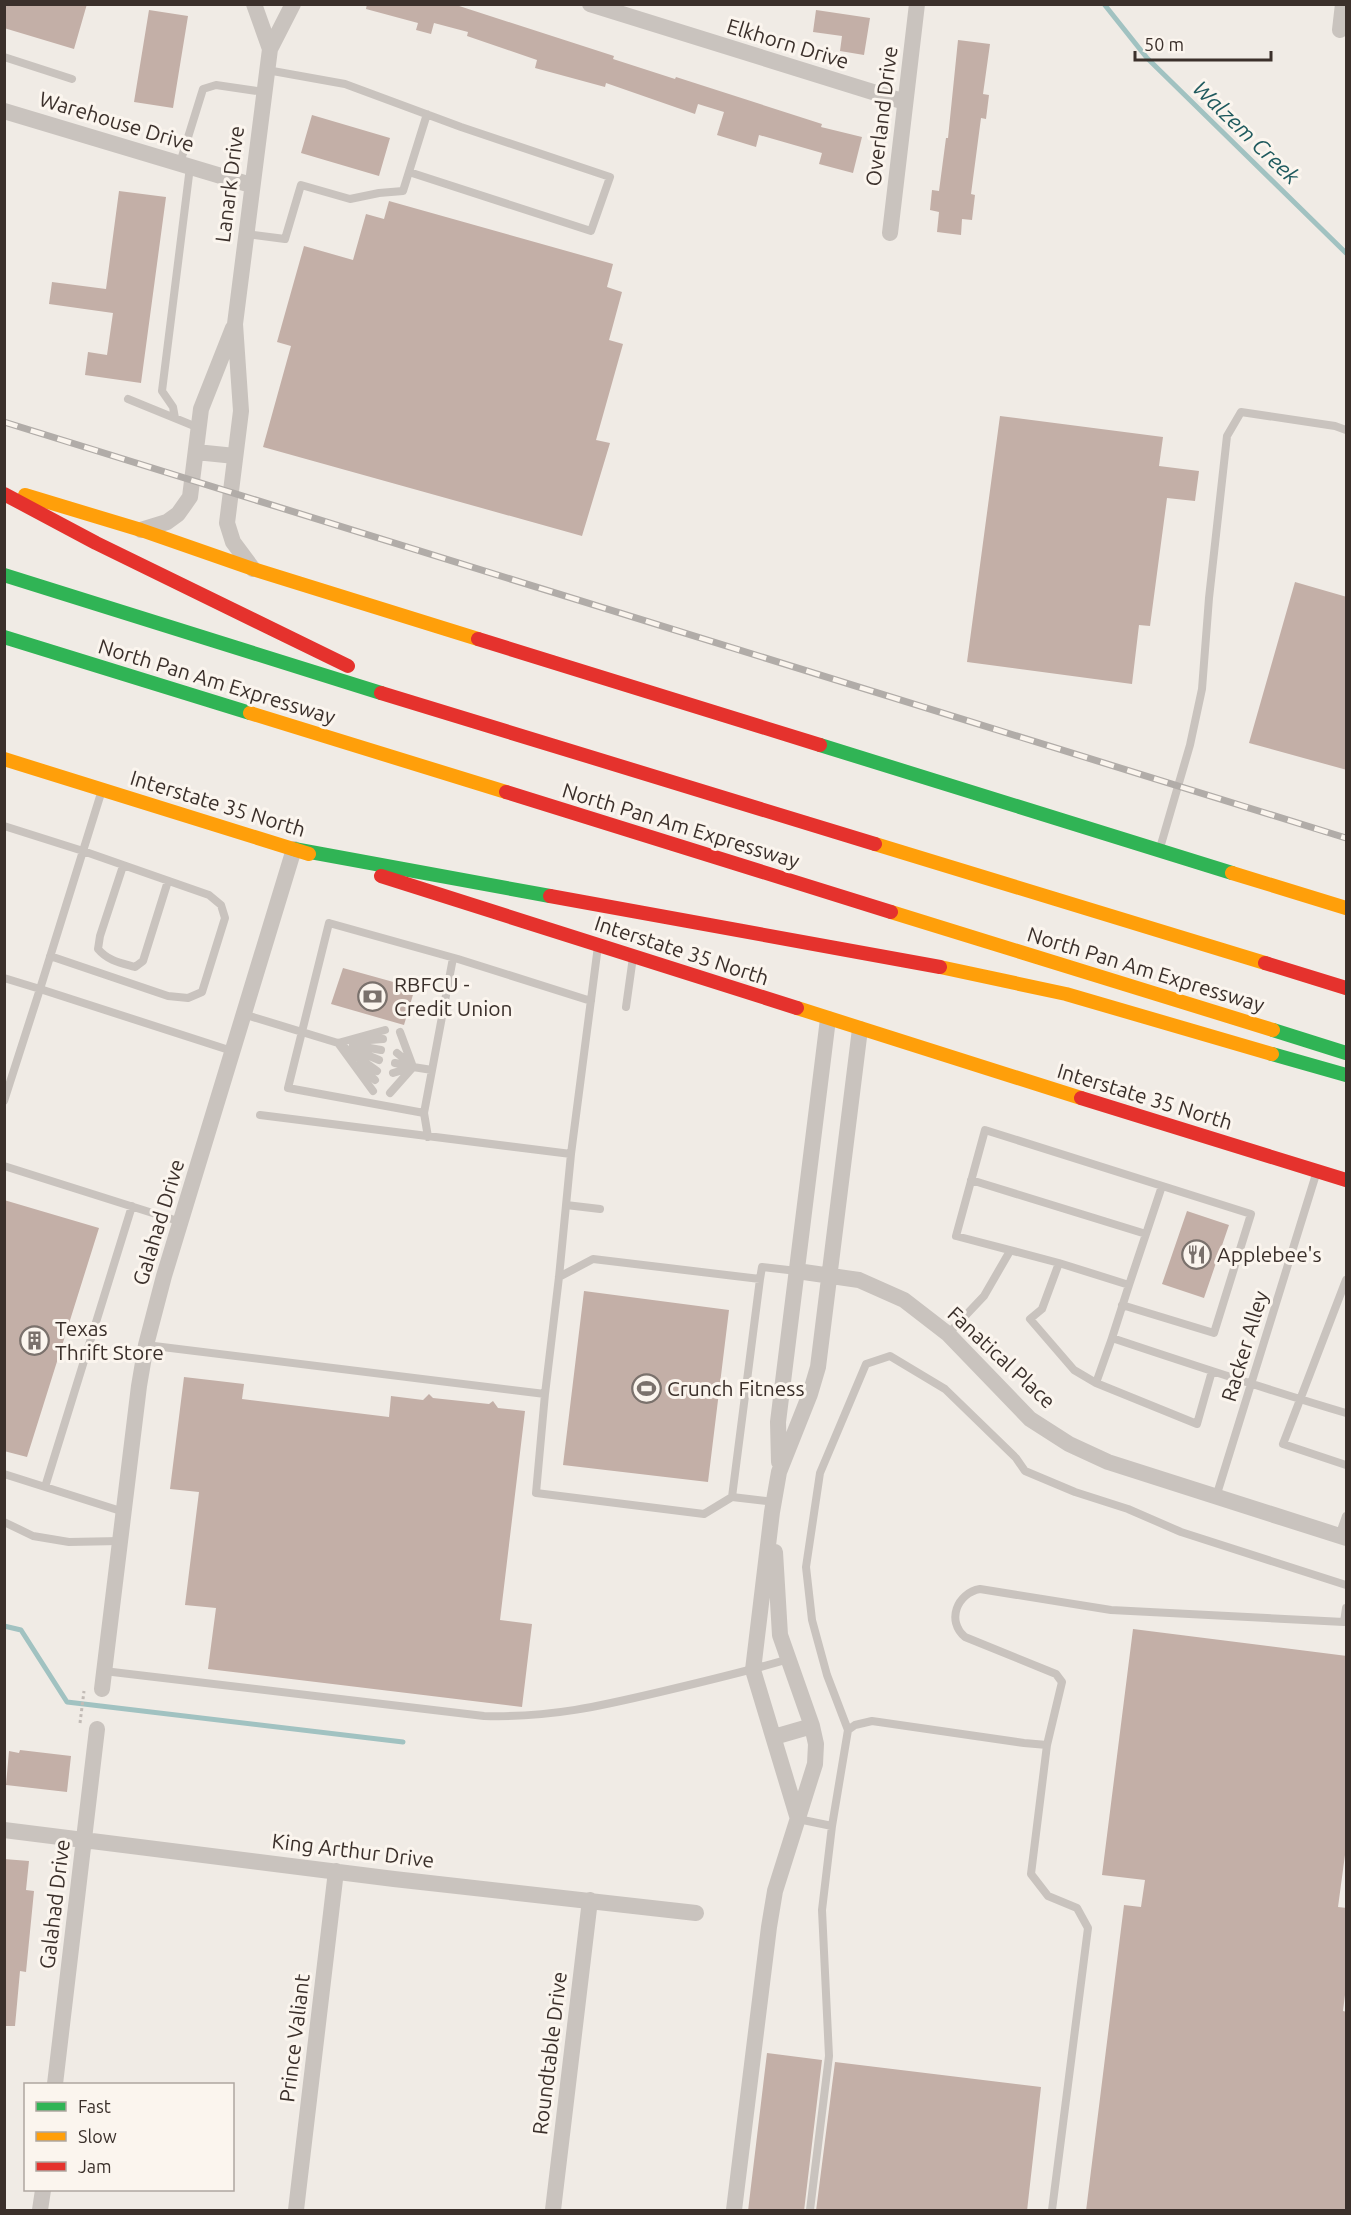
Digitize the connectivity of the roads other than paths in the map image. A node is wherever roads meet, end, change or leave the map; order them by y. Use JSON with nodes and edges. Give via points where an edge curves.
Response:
{"nodes":[{"id":1,"x":254,"y":4,"type":"edge"},
{"id":2,"x":293,"y":4,"type":"edge"},
{"id":3,"x":590,"y":4,"type":"edge"},
{"id":4,"x":918,"y":4,"type":"edge"},
{"id":5,"x":1343,"y":4,"type":"edge"},
{"id":6,"x":619,"y":9,"type":"edge"},
{"id":7,"x":1340,"y":30,"type":"dead end"},
{"id":8,"x":270,"y":49,"type":"junction"},
{"id":9,"x":4,"y":57,"type":"edge"},
{"id":10,"x":267,"y":70,"type":"junction"},
{"id":11,"x":72,"y":79,"type":"dead end"},
{"id":12,"x":264,"y":92,"type":"junction"},
{"id":13,"x":905,"y":102,"type":"junction"},
{"id":14,"x":4,"y":111,"type":"edge"},
{"id":15,"x":427,"y":114,"type":"junction"},
{"id":16,"x":185,"y":165,"type":"junction"},
{"id":17,"x":409,"y":172,"type":"junction"},
{"id":18,"x":251,"y":185,"type":"junction"},
{"id":19,"x":890,"y":232,"type":"dead end"},
{"id":20,"x":245,"y":234,"type":"junction"},
{"id":21,"x":235,"y":324,"type":"junction"},
{"id":22,"x":128,"y":399,"type":"dead end"},
{"id":23,"x":176,"y":418,"type":"junction"},
{"id":24,"x":199,"y":428,"type":"junction"},
{"id":25,"x":1347,"y":430,"type":"edge"},
{"id":26,"x":196,"y":452,"type":"junction"},
{"id":27,"x":235,"y":456,"type":"junction"},
{"id":28,"x":4,"y":489,"type":"edge"},
{"id":29,"x":4,"y":494,"type":"edge"},
{"id":30,"x":141,"y":530,"type":"junction"},
{"id":31,"x":253,"y":569,"type":"junction"},
{"id":32,"x":4,"y":575,"type":"edge"},
{"id":33,"x":4,"y":636,"type":"edge"},
{"id":34,"x":460,"y":717,"type":"junction"},
{"id":35,"x":4,"y":759,"type":"edge"},
{"id":36,"x":102,"y":789,"type":"junction"},
{"id":37,"x":4,"y":826,"type":"edge"},
{"id":38,"x":294,"y":849,"type":"junction"},
{"id":39,"x":1160,"y":849,"type":"junction"},
{"id":40,"x":83,"y":851,"type":"junction"},
{"id":41,"x":123,"y":866,"type":"junction"},
{"id":42,"x":168,"y":881,"type":"junction"},
{"id":43,"x":1347,"y":908,"type":"edge"},
{"id":44,"x":598,"y":946,"type":"junction"},
{"id":45,"x":50,"y":956,"type":"junction"},
{"id":46,"x":633,"y":957,"type":"junction"},
{"id":47,"x":453,"y":958,"type":"junction"},
{"id":48,"x":4,"y":978,"type":"edge"},
{"id":49,"x":1347,"y":988,"type":"edge"},
{"id":50,"x":40,"y":989,"type":"junction"},
{"id":51,"x":591,"y":1001,"type":"junction"},
{"id":52,"x":626,"y":1007,"type":"dead end"},
{"id":53,"x":243,"y":1014,"type":"junction"},
{"id":54,"x":828,"y":1019,"type":"junction"},
{"id":55,"x":860,"y":1029,"type":"junction"},
{"id":56,"x":385,"y":1030,"type":"dead end"},
{"id":57,"x":301,"y":1032,"type":"junction"},
{"id":58,"x":400,"y":1032,"type":"dead end"},
{"id":59,"x":383,"y":1039,"type":"dead end"},
{"id":60,"x":338,"y":1042,"type":"junction"},
{"id":61,"x":398,"y":1042,"type":"dead end"},
{"id":62,"x":381,"y":1050,"type":"dead end"},
{"id":63,"x":232,"y":1051,"type":"junction"},
{"id":64,"x":397,"y":1053,"type":"dead end"},
{"id":65,"x":1347,"y":1053,"type":"edge"},
{"id":66,"x":379,"y":1060,"type":"dead end"},
{"id":67,"x":395,"y":1063,"type":"dead end"},
{"id":68,"x":413,"y":1067,"type":"junction"},
{"id":69,"x":432,"y":1070,"type":"junction"},
{"id":70,"x":378,"y":1071,"type":"dead end"},
{"id":71,"x":1347,"y":1075,"type":"edge"},
{"id":72,"x":392,"y":1078,"type":"dead end"},
{"id":73,"x":375,"y":1080,"type":"dead end"},
{"id":74,"x":374,"y":1091,"type":"dead end"},
{"id":75,"x":390,"y":1093,"type":"dead end"},
{"id":76,"x":4,"y":1101,"type":"edge"},
{"id":77,"x":424,"y":1113,"type":"junction"},
{"id":78,"x":260,"y":1115,"type":"dead end"},
{"id":79,"x":428,"y":1137,"type":"junction"},
{"id":80,"x":571,"y":1154,"type":"junction"},
{"id":81,"x":4,"y":1166,"type":"edge"},
{"id":82,"x":1317,"y":1171,"type":"junction"},
{"id":83,"x":971,"y":1180,"type":"junction"},
{"id":84,"x":1347,"y":1180,"type":"edge"},
{"id":85,"x":1162,"y":1186,"type":"junction"},
{"id":86,"x":566,"y":1205,"type":"junction"},
{"id":87,"x":132,"y":1206,"type":"junction"},
{"id":88,"x":600,"y":1209,"type":"dead end"},
{"id":89,"x":181,"y":1221,"type":"junction"},
{"id":90,"x":1146,"y":1234,"type":"junction"},
{"id":91,"x":1010,"y":1251,"type":"junction"},
{"id":92,"x":1059,"y":1263,"type":"junction"},
{"id":93,"x":797,"y":1271,"type":"junction"},
{"id":94,"x":559,"y":1276,"type":"junction"},
{"id":95,"x":830,"y":1276,"type":"junction"},
{"id":96,"x":760,"y":1280,"type":"junction"},
{"id":97,"x":1347,"y":1280,"type":"edge"},
{"id":98,"x":1129,"y":1285,"type":"junction"},
{"id":99,"x":1122,"y":1305,"type":"junction"},
{"id":100,"x":948,"y":1334,"type":"junction"},
{"id":101,"x":1112,"y":1338,"type":"junction"},
{"id":102,"x":146,"y":1345,"type":"junction"},
{"id":103,"x":1212,"y":1371,"type":"junction"},
{"id":104,"x":1096,"y":1383,"type":"junction"},
{"id":105,"x":1251,"y":1384,"type":"junction"},
{"id":106,"x":545,"y":1394,"type":"junction"},
{"id":107,"x":1299,"y":1399,"type":"junction"},
{"id":108,"x":1347,"y":1413,"type":"edge"},
{"id":109,"x":1347,"y":1465,"type":"edge"},
{"id":110,"x":779,"y":1472,"type":"junction"},
{"id":111,"x":4,"y":1474,"type":"edge"},
{"id":112,"x":45,"y":1487,"type":"junction"},
{"id":113,"x":732,"y":1497,"type":"junction"},
{"id":114,"x":1216,"y":1497,"type":"junction"},
{"id":115,"x":773,"y":1507,"type":"junction"},
{"id":116,"x":124,"y":1512,"type":"junction"},
{"id":117,"x":1347,"y":1516,"type":"edge"},
{"id":118,"x":4,"y":1522,"type":"edge"},
{"id":119,"x":1343,"y":1537,"type":"edge"},
{"id":120,"x":120,"y":1541,"type":"junction"},
{"id":121,"x":1347,"y":1585,"type":"edge"},
{"id":122,"x":1347,"y":1608,"type":"edge"},
{"id":123,"x":789,"y":1659,"type":"junction"},
{"id":124,"x":753,"y":1670,"type":"junction"},
{"id":125,"x":104,"y":1671,"type":"junction"},
{"id":126,"x":102,"y":1689,"type":"dead end"},
{"id":127,"x":812,"y":1726,"type":"junction"},
{"id":128,"x":97,"y":1729,"type":"dead end"},
{"id":129,"x":848,"y":1730,"type":"junction"},
{"id":130,"x":774,"y":1737,"type":"junction"},
{"id":131,"x":1047,"y":1745,"type":"junction"},
{"id":132,"x":798,"y":1819,"type":"junction"},
{"id":133,"x":832,"y":1826,"type":"junction"},
{"id":134,"x":4,"y":1830,"type":"edge"},
{"id":135,"x":84,"y":1839,"type":"junction"},
{"id":136,"x":336,"y":1871,"type":"junction"},
{"id":137,"x":591,"y":1900,"type":"junction"},
{"id":138,"x":696,"y":1913,"type":"dead end"},
{"id":139,"x":55,"y":2083,"type":"edge"},
{"id":140,"x":42,"y":2191,"type":"edge"},
{"id":141,"x":40,"y":2211,"type":"edge"},
{"id":142,"x":296,"y":2211,"type":"edge"},
{"id":143,"x":553,"y":2211,"type":"edge"},
{"id":144,"x":734,"y":2211,"type":"edge"},
{"id":145,"x":810,"y":2211,"type":"edge"},
{"id":146,"x":1052,"y":2211,"type":"edge"}],
"edges":[{"from":1,"to":8,"type":"street","name":"Lanark Drive"},
{"from":2,"to":8,"type":"street","name":"Lanark Drive"},
{"from":3,"to":6,"type":"street","name":"Elkhorn Drive"},
{"from":4,"to":13,"type":"street","name":"Overland Drive"},
{"from":5,"to":7,"type":"street"},
{"from":6,"to":13,"type":"street","name":"Elkhorn Drive"},
{"from":8,"to":10,"type":"street","name":"Lanark Drive"},
{"from":9,"to":11,"type":"lane"},
{"from":10,"to":12,"type":"street","name":"Lanark Drive"},
{"from":10,"to":15,"type":"lane","via":[[345,84]]},
{"from":12,"to":16,"type":"lane","via":[[216,85],[203,89]]},
{"from":12,"to":18,"type":"street","name":"Lanark Drive"},
{"from":13,"to":19,"type":"street","name":"Overland Drive"},
{"from":14,"to":16,"type":"street","name":"Warehouse Drive"},
{"from":15,"to":17,"type":"lane"},
{"from":15,"to":17,"type":"lane","via":[[610,177],[591,231]]},
{"from":16,"to":18,"type":"street","name":"Warehouse Drive"},
{"from":16,"to":23,"type":"lane","via":[[162,391]]},
{"from":17,"to":20,"type":"lane","via":[[403,190],[350,199],[301,185],[285,239]]},
{"from":18,"to":20,"type":"street","name":"Lanark Drive"},
{"from":20,"to":21,"type":"street","name":"Lanark Drive"},
{"from":21,"to":24,"type":"street","name":"Lanark Drive","via":[[201,409]]},
{"from":21,"to":27,"type":"street","name":"Lanark Drive","via":[[241,411]]},
{"from":22,"to":23,"type":"lane"},
{"from":23,"to":24,"type":"lane"},
{"from":24,"to":26,"type":"street","name":"Lanark Drive"},
{"from":25,"to":39,"type":"lane","via":[[1241,412],[1227,436],[1202,689]]},
{"from":26,"to":27,"type":"street"},
{"from":26,"to":30,"type":"street","name":"Lanark Drive","via":[[190,497],[185,506],[167,522]]},
{"from":27,"to":31,"type":"street","name":"Lanark Drive","via":[[227,523],[233,542]]},
{"from":28,"to":30,"type":"main road"},
{"from":29,"to":34,"type":"main road","via":[[298,643]]},
{"from":30,"to":31,"type":"main road"},
{"from":31,"to":39,"type":"main road"},
{"from":32,"to":34,"type":"main road","name":"North Pan Am Expressway"},
{"from":33,"to":65,"type":"main road","name":"North Pan Am Expressway"},
{"from":34,"to":49,"type":"main road","name":"North Pan Am Expressway"},
{"from":35,"to":36,"type":"main road","name":"Interstate 35 North"},
{"from":36,"to":38,"type":"main road","name":"Interstate 35 North"},
{"from":36,"to":40,"type":"lane"},
{"from":37,"to":40,"type":"lane"},
{"from":38,"to":44,"type":"main road","name":"Interstate 35 North"},
{"from":38,"to":53,"type":"street","name":"Galahad Drive"},
{"from":38,"to":71,"type":"main road","via":[[1055,991]]},
{"from":39,"to":43,"type":"main road"},
{"from":40,"to":41,"type":"lane"},
{"from":40,"to":45,"type":"lane"},
{"from":41,"to":42,"type":"lane"},
{"from":41,"to":42,"type":"lane","via":[[98,949],[117,962],[135,967],[143,961]]},
{"from":42,"to":45,"type":"lane","via":[[209,895],[221,905],[225,918],[202,993],[188,998],[168,996]]},
{"from":44,"to":46,"type":"main road","name":"Interstate 35 North"},
{"from":44,"to":51,"type":"lane"},
{"from":45,"to":50,"type":"lane"},
{"from":46,"to":52,"type":"lane"},
{"from":46,"to":54,"type":"main road","name":"Interstate 35 North"},
{"from":47,"to":51,"type":"lane"},
{"from":47,"to":57,"type":"lane","via":[[329,923]]},
{"from":47,"to":69,"type":"lane"},
{"from":48,"to":50,"type":"lane"},
{"from":50,"to":63,"type":"lane"},
{"from":50,"to":76,"type":"lane"},
{"from":51,"to":80,"type":"lane"},
{"from":53,"to":57,"type":"lane"},
{"from":53,"to":63,"type":"street","name":"Galahad Drive"},
{"from":54,"to":55,"type":"main road","name":"Interstate 35 North"},
{"from":54,"to":93,"type":"street"},
{"from":55,"to":82,"type":"main road","name":"Interstate 35 North"},
{"from":55,"to":95,"type":"street"},
{"from":56,"to":60,"type":"lane"},
{"from":57,"to":60,"type":"lane"},
{"from":57,"to":77,"type":"lane","via":[[288,1088]]},
{"from":58,"to":68,"type":"lane"},
{"from":59,"to":60,"type":"lane"},
{"from":60,"to":62,"type":"lane"},
{"from":60,"to":66,"type":"lane"},
{"from":60,"to":70,"type":"lane"},
{"from":60,"to":73,"type":"lane"},
{"from":60,"to":74,"type":"lane"},
{"from":61,"to":68,"type":"lane"},
{"from":63,"to":89,"type":"street","name":"Galahad Drive"},
{"from":64,"to":68,"type":"lane"},
{"from":67,"to":68,"type":"lane"},
{"from":68,"to":69,"type":"lane"},
{"from":68,"to":72,"type":"lane"},
{"from":68,"to":75,"type":"lane"},
{"from":69,"to":77,"type":"lane"},
{"from":77,"to":79,"type":"lane"},
{"from":78,"to":79,"type":"lane"},
{"from":79,"to":80,"type":"lane"},
{"from":80,"to":86,"type":"lane"},
{"from":81,"to":87,"type":"lane"},
{"from":82,"to":84,"type":"main road","name":"Interstate 35 North"},
{"from":82,"to":105,"type":"lane","name":"Racker Alley"},
{"from":83,"to":85,"type":"lane","via":[[985,1130]]},
{"from":83,"to":90,"type":"lane"},
{"from":83,"to":91,"type":"lane","via":[[956,1236]]},
{"from":85,"to":90,"type":"lane"},
{"from":85,"to":99,"type":"lane","via":[[1251,1214],[1214,1333]]},
{"from":86,"to":88,"type":"lane"},
{"from":86,"to":94,"type":"lane"},
{"from":87,"to":89,"type":"lane"},
{"from":87,"to":112,"type":"lane"},
{"from":89,"to":102,"type":"street","name":"Galahad Drive"},
{"from":90,"to":98,"type":"lane"},
{"from":91,"to":92,"type":"lane"},
{"from":91,"to":100,"type":"lane","via":[[984,1296]]},
{"from":92,"to":98,"type":"lane"},
{"from":92,"to":104,"type":"lane","via":[[1042,1310],[1030,1319],[1074,1370]]},
{"from":93,"to":95,"type":"street","name":"Fanatical Place"},
{"from":93,"to":96,"type":"lane","via":[[762,1267]]},
{"from":93,"to":110,"type":"street","via":[[778,1422]]},
{"from":94,"to":96,"type":"lane","via":[[593,1259]]},
{"from":94,"to":106,"type":"lane"},
{"from":95,"to":100,"type":"street","name":"Fanatical Place","via":[[859,1280],[904,1300]]},
{"from":95,"to":110,"type":"street","via":[[818,1367]]},
{"from":96,"to":113,"type":"lane"},
{"from":97,"to":107,"type":"lane"},
{"from":98,"to":99,"type":"lane"},
{"from":99,"to":101,"type":"lane"},
{"from":100,"to":114,"type":"street","name":"Fanatical Place","via":[[1030,1419],[1069,1444],[1108,1462]]},
{"from":101,"to":103,"type":"lane"},
{"from":101,"to":104,"type":"lane"},
{"from":102,"to":106,"type":"lane"},
{"from":102,"to":116,"type":"street","name":"Galahad Drive"},
{"from":103,"to":104,"type":"lane","via":[[1197,1424]]},
{"from":103,"to":105,"type":"lane"},
{"from":105,"to":107,"type":"lane"},
{"from":105,"to":114,"type":"lane","name":"Racker Alley"},
{"from":106,"to":113,"type":"lane","via":[[536,1493],[704,1514]]},
{"from":107,"to":108,"type":"lane"},
{"from":107,"to":109,"type":"lane","via":[[1283,1444]]},
{"from":110,"to":115,"type":"street"},
{"from":111,"to":112,"type":"lane"},
{"from":112,"to":116,"type":"lane"},
{"from":113,"to":115,"type":"lane"},
{"from":114,"to":119,"type":"street","name":"Fanatical Place"},
{"from":115,"to":123,"type":"street","via":[[780,1635]]},
{"from":115,"to":124,"type":"street"},
{"from":116,"to":120,"type":"street","name":"Galahad Drive"},
{"from":117,"to":119,"type":"lane"},
{"from":118,"to":120,"type":"lane","via":[[33,1536],[69,1542]]},
{"from":120,"to":125,"type":"street","name":"Galahad Drive"},
{"from":121,"to":129,"type":"lane","via":[[1180,1532],[1025,1471],[945,1389],[890,1356],[866,1364],[820,1473],[806,1567],[812,1620]]},
{"from":122,"to":131,"type":"lane","via":[[1344,1622],[1112,1610],[980,1589],[967,1593],[954,1615],[961,1633],[1060,1677]]},
{"from":123,"to":124,"type":"lane"},
{"from":123,"to":127,"type":"street"},
{"from":124,"to":125,"type":"lane","via":[[584,1710],[523,1717],[484,1716]]},
{"from":124,"to":130,"type":"street"},
{"from":125,"to":126,"type":"street","name":"Galahad Drive"},
{"from":127,"to":130,"type":"street"},
{"from":127,"to":132,"type":"street","via":[[815,1764]]},
{"from":128,"to":135,"type":"street","name":"Galahad Drive"},
{"from":129,"to":131,"type":"lane","via":[[872,1721]]},
{"from":129,"to":133,"type":"lane"},
{"from":130,"to":132,"type":"street"},
{"from":131,"to":146,"type":"lane","via":[[1031,1874],[1048,1896],[1077,1908],[1088,1928]]},
{"from":132,"to":133,"type":"lane"},
{"from":132,"to":144,"type":"street","via":[[775,1891],[769,1927]]},
{"from":133,"to":145,"type":"lane","via":[[822,1910],[829,2055]]},
{"from":134,"to":135,"type":"street","name":"King Arthur Drive"},
{"from":135,"to":136,"type":"street","name":"King Arthur Drive"},
{"from":135,"to":139,"type":"street","name":"Galahad Drive"},
{"from":136,"to":137,"type":"street","name":"King Arthur Drive"},
{"from":136,"to":142,"type":"street","name":"Prince Valiant"},
{"from":137,"to":138,"type":"street","name":"King Arthur Drive"},
{"from":137,"to":143,"type":"street","name":"Roundtable Drive"},
{"from":140,"to":141,"type":"street"}]}
